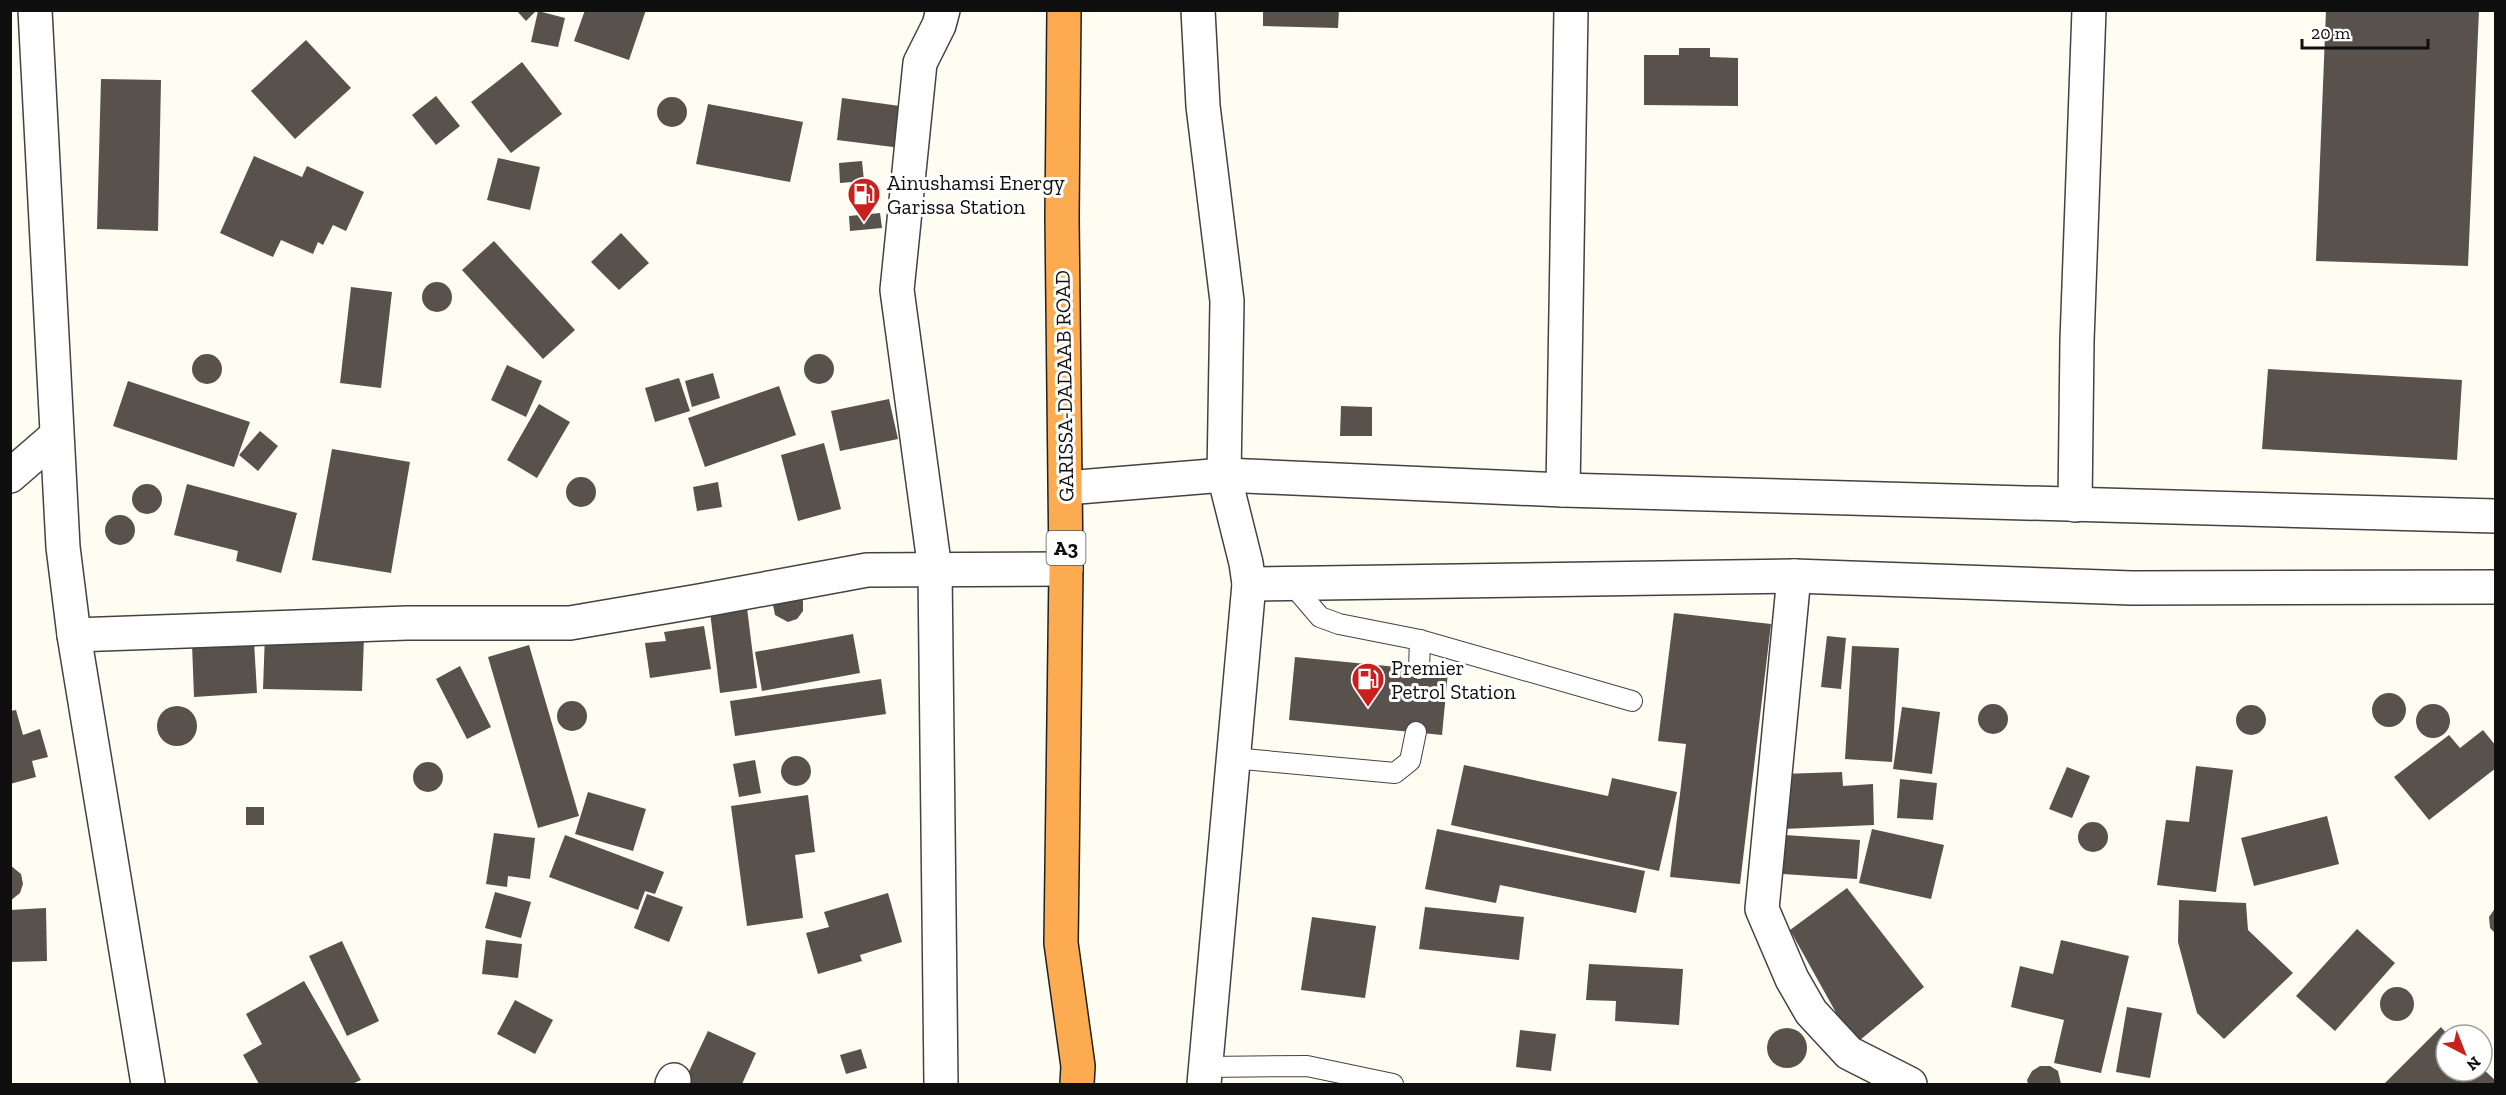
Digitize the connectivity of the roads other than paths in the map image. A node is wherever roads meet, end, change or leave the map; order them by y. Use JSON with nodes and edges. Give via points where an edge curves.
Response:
{"nodes":[{"id":1,"x":35,"y":10,"type":"edge"},
{"id":2,"x":943,"y":10,"type":"edge"},
{"id":3,"x":1064,"y":10,"type":"edge"},
{"id":4,"x":1198,"y":10,"type":"edge"},
{"id":5,"x":1571,"y":10,"type":"edge"},
{"id":6,"x":2090,"y":10,"type":"edge"},
{"id":7,"x":56,"y":436,"type":"junction"},
{"id":8,"x":10,"y":476,"type":"edge"},
{"id":9,"x":1224,"y":476,"type":"junction"},
{"id":10,"x":1066,"y":488,"type":"junction"},
{"id":11,"x":1563,"y":490,"type":"junction"},
{"id":12,"x":2075,"y":505,"type":"junction"},
{"id":13,"x":2495,"y":516,"type":"edge"},
{"id":14,"x":1066,"y":569,"type":"junction"},
{"id":15,"x":935,"y":570,"type":"junction"},
{"id":16,"x":1794,"y":576,"type":"junction"},
{"id":17,"x":1291,"y":583,"type":"junction"},
{"id":18,"x":1249,"y":584,"type":"junction"},
{"id":19,"x":2496,"y":587,"type":"edge"},
{"id":20,"x":74,"y":634,"type":"junction"},
{"id":21,"x":1420,"y":640,"type":"junction"},
{"id":22,"x":1419,"y":669,"type":"dead end"},
{"id":23,"x":1632,"y":701,"type":"dead end"},
{"id":24,"x":1416,"y":732,"type":"dead end"},
{"id":25,"x":1233,"y":758,"type":"junction"},
{"id":26,"x":1205,"y":1076,"type":"edge"},
{"id":27,"x":1078,"y":1078,"type":"edge"},
{"id":28,"x":148,"y":1084,"type":"edge"},
{"id":29,"x":941,"y":1084,"type":"edge"},
{"id":30,"x":1393,"y":1084,"type":"edge"},
{"id":31,"x":1910,"y":1084,"type":"edge"}],
"edges":[{"from":1,"to":7,"type":"street"},
{"from":2,"to":15,"type":"street","via":[[920,63],[897,290]]},
{"from":3,"to":10,"type":"highway","name":"GARISSA-DADAAB ROAD","number":"A3"},
{"from":4,"to":9,"type":"street","via":[[1203,106],[1227,301]]},
{"from":5,"to":11,"type":"street"},
{"from":6,"to":12,"type":"street"},
{"from":7,"to":8,"type":"street"},
{"from":7,"to":20,"type":"street","via":[[63,547]]},
{"from":9,"to":10,"type":"street"},
{"from":9,"to":11,"type":"street"},
{"from":9,"to":18,"type":"street"},
{"from":10,"to":14,"type":"highway","name":"GARISSA-DADAAB ROAD","number":"A3"},
{"from":11,"to":12,"type":"street"},
{"from":12,"to":13,"type":"street"},
{"from":14,"to":15,"type":"street"},
{"from":14,"to":27,"type":"highway","name":"GARISSA-DADAAB ROAD","number":"A3","via":[[1061,943]]},
{"from":15,"to":20,"type":"street","via":[[867,570],[570,622]]},
{"from":15,"to":29,"type":"street"},
{"from":16,"to":17,"type":"street"},
{"from":16,"to":19,"type":"street","via":[[2132,588]]},
{"from":16,"to":31,"type":"street","via":[[1762,909],[1811,1012],[1849,1053]]},
{"from":17,"to":18,"type":"street"},
{"from":17,"to":21,"type":"lane","via":[[1320,616],[1339,624]]},
{"from":18,"to":25,"type":"street"},
{"from":20,"to":28,"type":"street"},
{"from":21,"to":22,"type":"lane"},
{"from":21,"to":23,"type":"lane"},
{"from":24,"to":25,"type":"lane","via":[[1410,761],[1395,774]]},
{"from":25,"to":26,"type":"street"},
{"from":26,"to":30,"type":"lane","via":[[1307,1066]]}]}
